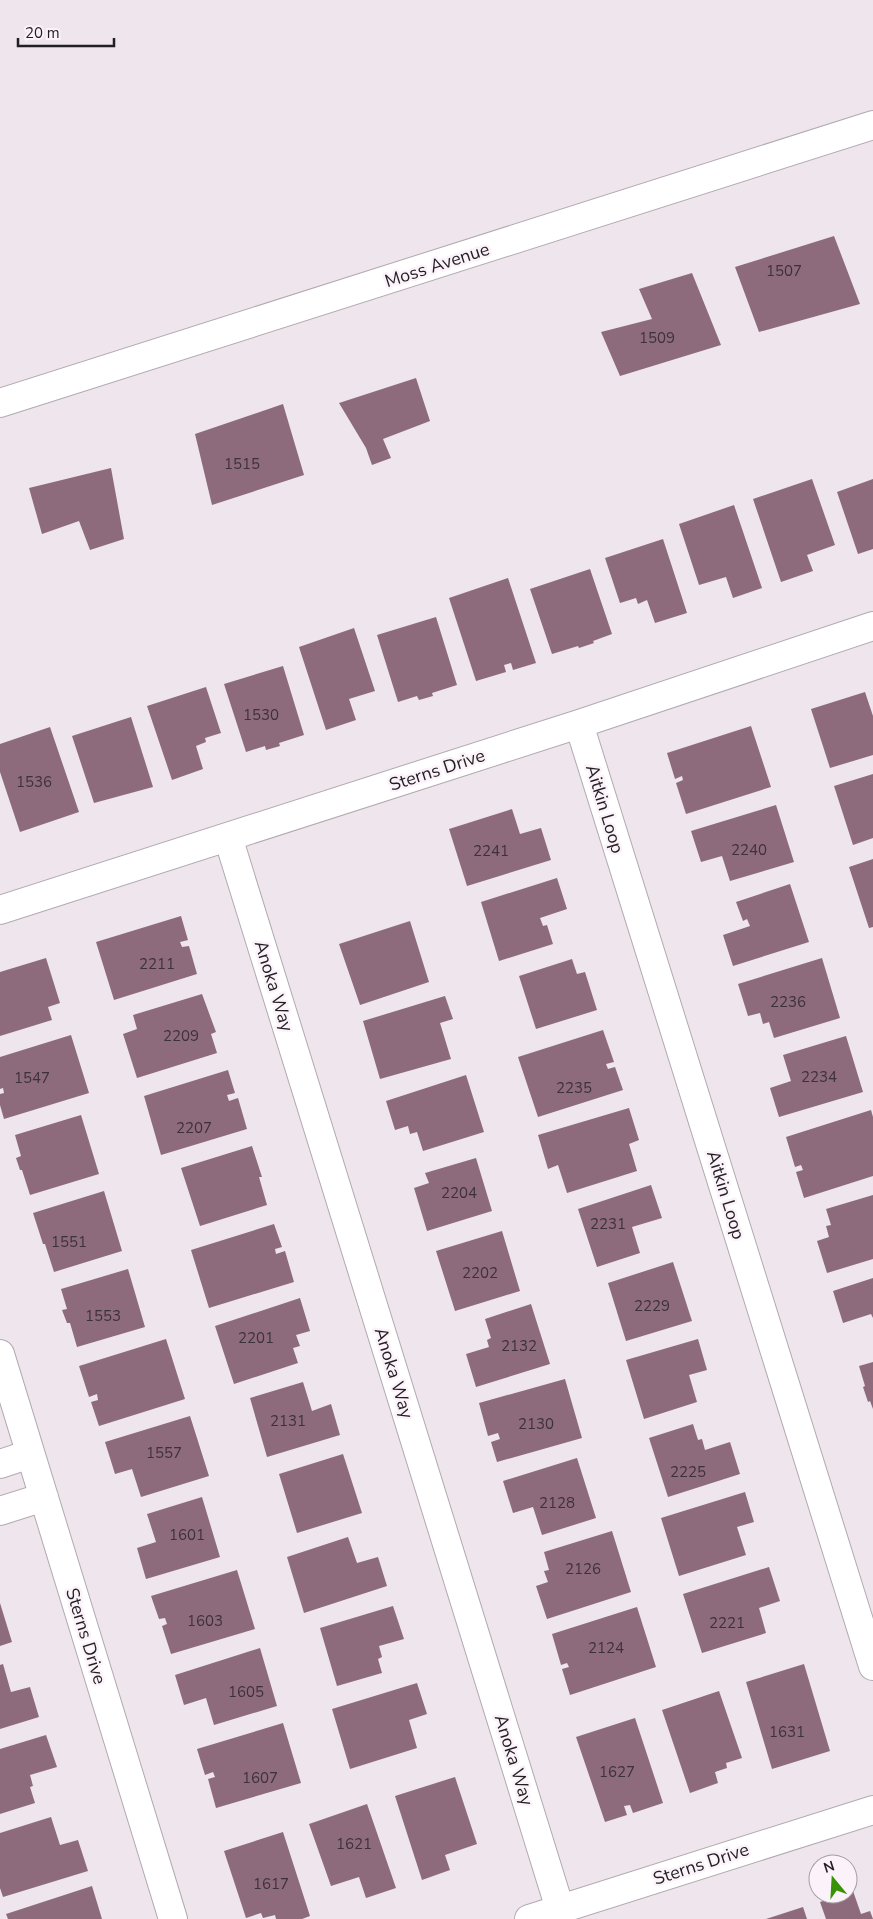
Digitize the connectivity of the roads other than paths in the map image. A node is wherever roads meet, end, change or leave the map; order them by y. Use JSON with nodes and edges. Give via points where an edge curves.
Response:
{"nodes":[{"id":1,"x":873,"y":126,"type":"edge"},
{"id":2,"x":0,"y":403,"type":"edge"},
{"id":3,"x":873,"y":626,"type":"edge"},
{"id":4,"x":579,"y":724,"type":"junction"},
{"id":5,"x":228,"y":837,"type":"junction"},
{"id":6,"x":0,"y":910,"type":"edge"},
{"id":7,"x":0,"y":1354,"type":"edge"},
{"id":8,"x":30,"y":1454,"type":"junction"},
{"id":9,"x":0,"y":1464,"type":"edge"},
{"id":10,"x":44,"y":1497,"type":"junction"},
{"id":11,"x":0,"y":1511,"type":"edge"},
{"id":12,"x":873,"y":1666,"type":"edge"},
{"id":13,"x":873,"y":1810,"type":"edge"},
{"id":14,"x":560,"y":1909,"type":"junction"},
{"id":15,"x":173,"y":1919,"type":"edge"},
{"id":16,"x":529,"y":1919,"type":"edge"}],
"edges":[{"from":1,"to":2,"type":"street","name":"Moss Avenue"},
{"from":3,"to":4,"type":"street","name":"Sterns Drive"},
{"from":4,"to":5,"type":"street","name":"Sterns Drive"},
{"from":4,"to":12,"type":"street","name":"Aitkin Loop"},
{"from":5,"to":6,"type":"street","name":"Sterns Drive"},
{"from":5,"to":14,"type":"street","name":"Anoka Way"},
{"from":7,"to":8,"type":"street","name":"Sterns Drive"},
{"from":8,"to":9,"type":"street"},
{"from":8,"to":10,"type":"street","name":"Sterns Drive"},
{"from":10,"to":11,"type":"street"},
{"from":10,"to":15,"type":"street","name":"Sterns Drive"},
{"from":13,"to":14,"type":"street","name":"Sterns Drive"},
{"from":14,"to":16,"type":"street","name":"Sterns Drive"}]}
